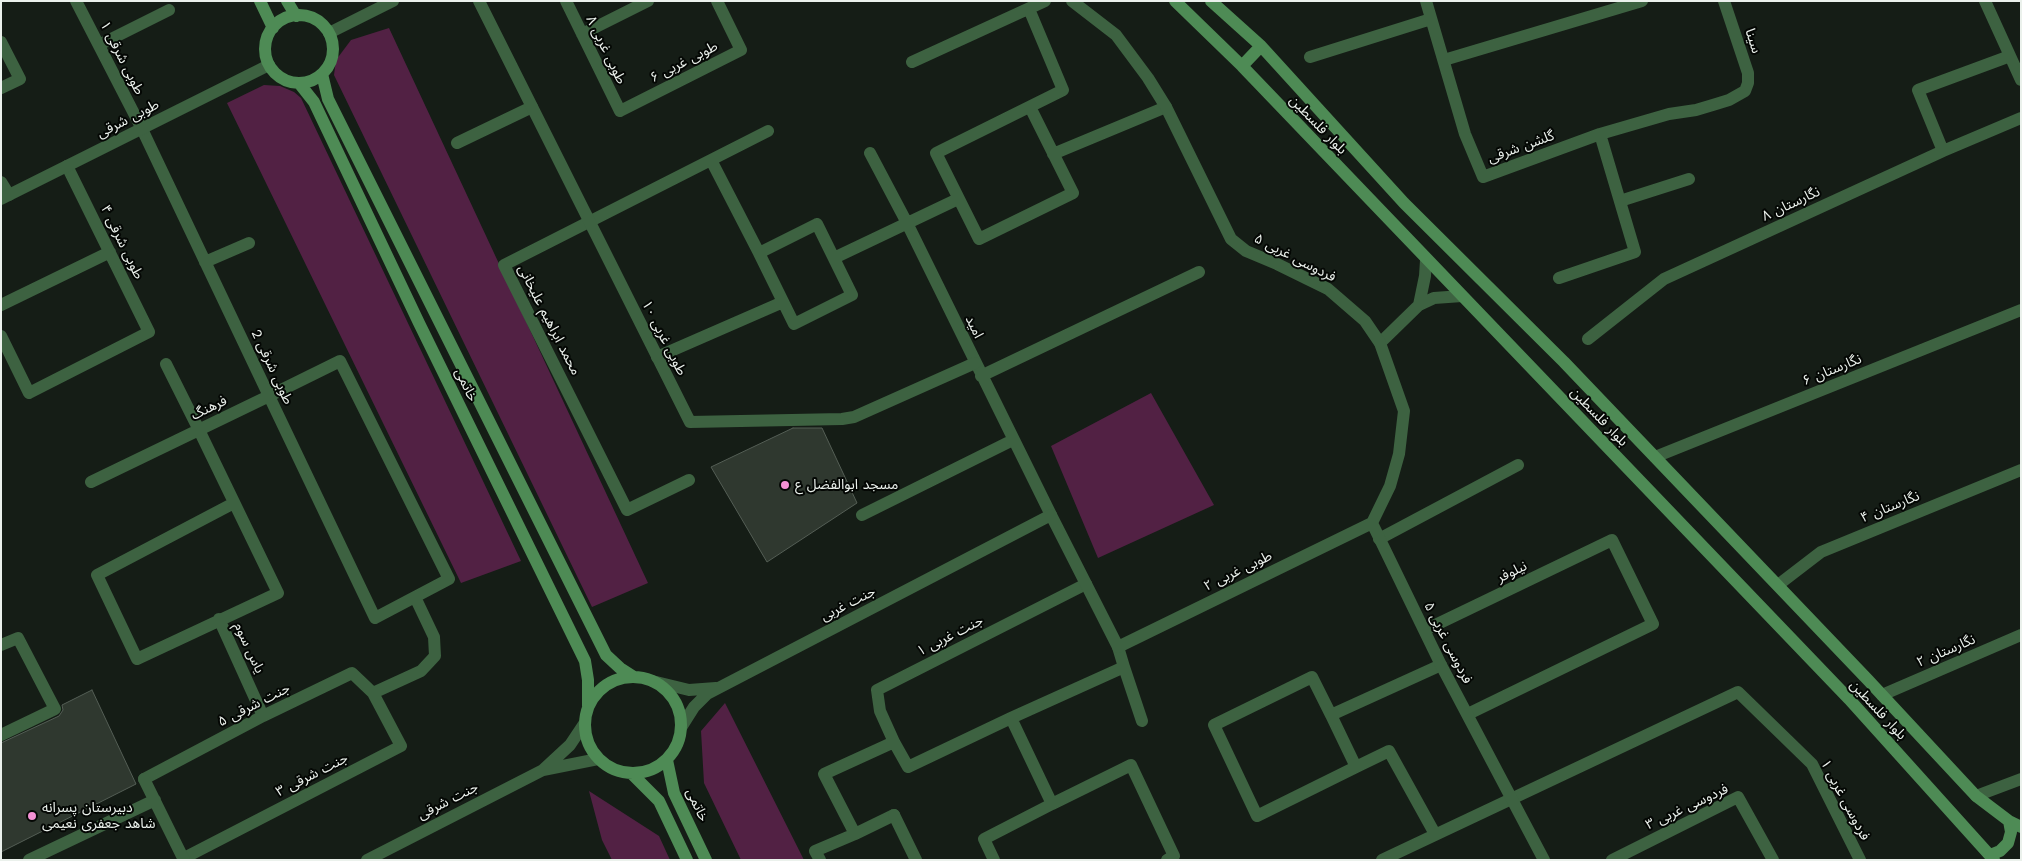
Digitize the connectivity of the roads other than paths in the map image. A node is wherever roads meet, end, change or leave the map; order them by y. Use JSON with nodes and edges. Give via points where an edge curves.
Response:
{"nodes":[{"id":1,"x":76,"y":1,"type":"edge"},
{"id":2,"x":260,"y":1,"type":"edge"},
{"id":3,"x":287,"y":1,"type":"edge"},
{"id":4,"x":393,"y":1,"type":"edge"},
{"id":5,"x":479,"y":1,"type":"edge"},
{"id":6,"x":566,"y":1,"type":"edge"},
{"id":7,"x":648,"y":1,"type":"edge"},
{"id":8,"x":1045,"y":1,"type":"edge"},
{"id":9,"x":1072,"y":1,"type":"edge"},
{"id":10,"x":1175,"y":1,"type":"edge"},
{"id":11,"x":1211,"y":1,"type":"edge"},
{"id":12,"x":1426,"y":1,"type":"edge"},
{"id":13,"x":1642,"y":1,"type":"edge"},
{"id":14,"x":1724,"y":1,"type":"edge"},
{"id":15,"x":1985,"y":1,"type":"edge"},
{"id":16,"x":721,"y":3,"type":"edge"},
{"id":17,"x":1029,"y":9,"type":"junction"},
{"id":18,"x":169,"y":10,"type":"dead end"},
{"id":19,"x":296,"y":16,"type":"junction"},
{"id":20,"x":1431,"y":19,"type":"junction"},
{"id":21,"x":273,"y":28,"type":"junction"},
{"id":22,"x":329,"y":33,"type":"junction"},
{"id":23,"x":582,"y":34,"type":"junction"},
{"id":24,"x":1,"y":42,"type":"edge"},
{"id":25,"x":99,"y":45,"type":"junction"},
{"id":26,"x":1261,"y":46,"type":"junction"},
{"id":27,"x":2010,"y":56,"type":"junction"},
{"id":28,"x":1310,"y":57,"type":"dead end"},
{"id":29,"x":1444,"y":60,"type":"junction"},
{"id":30,"x":912,"y":62,"type":"dead end"},
{"id":31,"x":269,"y":65,"type":"junction"},
{"id":32,"x":1242,"y":66,"type":"junction"},
{"id":33,"x":322,"y":74,"type":"junction"},
{"id":34,"x":2021,"y":80,"type":"edge"},
{"id":35,"x":299,"y":83,"type":"junction"},
{"id":36,"x":1,"y":88,"type":"edge"},
{"id":37,"x":1745,"y":91,"type":"joint"},
{"id":38,"x":532,"y":106,"type":"junction"},
{"id":39,"x":1030,"y":106,"type":"junction"},
{"id":40,"x":1166,"y":107,"type":"junction"},
{"id":41,"x":620,"y":111,"type":"joint"},
{"id":42,"x":2021,"y":118,"type":"edge"},
{"id":43,"x":142,"y":128,"type":"junction"},
{"id":44,"x":768,"y":131,"type":"dead end"},
{"id":45,"x":1600,"y":134,"type":"junction"},
{"id":46,"x":457,"y":143,"type":"dead end"},
{"id":47,"x":1943,"y":151,"type":"junction"},
{"id":48,"x":870,"y":153,"type":"dead end"},
{"id":49,"x":1053,"y":154,"type":"junction"},
{"id":50,"x":711,"y":160,"type":"junction"},
{"id":51,"x":67,"y":166,"type":"junction"},
{"id":52,"x":1689,"y":179,"type":"dead end"},
{"id":53,"x":1,"y":182,"type":"edge"},
{"id":54,"x":5,"y":197,"type":"edge"},
{"id":55,"x":958,"y":198,"type":"junction"},
{"id":56,"x":1620,"y":201,"type":"junction"},
{"id":57,"x":589,"y":221,"type":"junction"},
{"id":58,"x":907,"y":223,"type":"junction"},
{"id":59,"x":249,"y":243,"type":"dead end"},
{"id":60,"x":110,"y":252,"type":"junction"},
{"id":61,"x":759,"y":252,"type":"junction"},
{"id":62,"x":834,"y":258,"type":"junction"},
{"id":63,"x":1426,"y":260,"type":"junction"},
{"id":64,"x":205,"y":262,"type":"junction"},
{"id":65,"x":1200,"y":272,"type":"dead end"},
{"id":66,"x":1559,"y":278,"type":"dead end"},
{"id":67,"x":1462,"y":296,"type":"junction"},
{"id":68,"x":783,"y":302,"type":"junction"},
{"id":69,"x":1,"y":305,"type":"edge"},
{"id":70,"x":1419,"y":305,"type":"junction"},
{"id":71,"x":2021,"y":310,"type":"edge"},
{"id":72,"x":1,"y":336,"type":"edge"},
{"id":73,"x":1588,"y":339,"type":"dead end"},
{"id":74,"x":1380,"y":343,"type":"junction"},
{"id":75,"x":657,"y":356,"type":"junction"},
{"id":76,"x":975,"y":363,"type":"junction"},
{"id":77,"x":166,"y":364,"type":"dead end"},
{"id":78,"x":981,"y":376,"type":"junction"},
{"id":79,"x":269,"y":396,"type":"junction"},
{"id":80,"x":199,"y":430,"type":"junction"},
{"id":81,"x":1013,"y":440,"type":"junction"},
{"id":82,"x":1654,"y":457,"type":"junction"},
{"id":83,"x":1518,"y":465,"type":"dead end"},
{"id":84,"x":2021,"y":470,"type":"edge"},
{"id":85,"x":689,"y":480,"type":"dead end"},
{"id":86,"x":92,"y":482,"type":"dead end"},
{"id":87,"x":234,"y":503,"type":"junction"},
{"id":88,"x":862,"y":515,"type":"dead end"},
{"id":89,"x":1051,"y":515,"type":"junction"},
{"id":90,"x":1372,"y":523,"type":"junction"},
{"id":91,"x":1379,"y":539,"type":"junction"},
{"id":92,"x":1086,"y":584,"type":"junction"},
{"id":93,"x":1778,"y":585,"type":"junction"},
{"id":94,"x":415,"y":597,"type":"junction"},
{"id":95,"x":219,"y":620,"type":"junction"},
{"id":96,"x":1425,"y":630,"type":"junction"},
{"id":97,"x":2021,"y":635,"type":"edge"},
{"id":98,"x":1,"y":645,"type":"edge"},
{"id":99,"x":1118,"y":647,"type":"junction"},
{"id":100,"x":1441,"y":665,"type":"junction"},
{"id":101,"x":1124,"y":667,"type":"junction"},
{"id":102,"x":634,"y":677,"type":"junction"},
{"id":103,"x":652,"y":681,"type":"junction"},
{"id":104,"x":718,"y":688,"type":"junction"},
{"id":105,"x":373,"y":693,"type":"junction"},
{"id":106,"x":1882,"y":695,"type":"junction"},
{"id":107,"x":588,"y":706,"type":"junction"},
{"id":108,"x":1468,"y":714,"type":"junction"},
{"id":109,"x":1331,"y":715,"type":"junction"},
{"id":110,"x":264,"y":716,"type":"junction"},
{"id":111,"x":1011,"y":718,"type":"junction"},
{"id":112,"x":1142,"y":720,"type":"dead end"},
{"id":113,"x":584,"y":724,"type":"junction"},
{"id":114,"x":682,"y":726,"type":"junction"},
{"id":115,"x":1,"y":735,"type":"edge"},
{"id":116,"x":894,"y":742,"type":"junction"},
{"id":117,"x":598,"y":759,"type":"junction"},
{"id":118,"x":667,"y":760,"type":"junction"},
{"id":119,"x":1356,"y":767,"type":"junction"},
{"id":120,"x":543,"y":770,"type":"junction"},
{"id":121,"x":632,"y":774,"type":"junction"},
{"id":122,"x":2021,"y":779,"type":"edge"},
{"id":123,"x":1976,"y":796,"type":"junction"},
{"id":124,"x":1511,"y":798,"type":"junction"},
{"id":125,"x":154,"y":800,"type":"junction"},
{"id":126,"x":1052,"y":804,"type":"junction"},
{"id":127,"x":2015,"y":824,"type":"edge"},
{"id":128,"x":855,"y":834,"type":"junction"},
{"id":129,"x":1435,"y":834,"type":"junction"},
{"id":130,"x":1992,"y":857,"type":"edge"},
{"id":131,"x":184,"y":859,"type":"edge"},
{"id":132,"x":29,"y":860,"type":"edge"},
{"id":133,"x":367,"y":860,"type":"edge"},
{"id":134,"x":687,"y":860,"type":"edge"},
{"id":135,"x":706,"y":860,"type":"edge"},
{"id":136,"x":820,"y":860,"type":"edge"},
{"id":137,"x":916,"y":860,"type":"edge"},
{"id":138,"x":994,"y":860,"type":"edge"},
{"id":139,"x":1167,"y":860,"type":"edge"},
{"id":140,"x":1382,"y":860,"type":"edge"},
{"id":141,"x":1544,"y":860,"type":"edge"},
{"id":142,"x":1612,"y":860,"type":"edge"},
{"id":143,"x":1773,"y":860,"type":"edge"},
{"id":144,"x":1860,"y":860,"type":"edge"}],
"edges":[{"from":1,"to":25,"type":"street","name":"طوبی شرقی ۱"},
{"from":2,"to":21,"type":"main road"},
{"from":3,"to":19,"type":"main road"},
{"from":4,"to":22,"type":"street"},
{"from":5,"to":38,"type":"street","name":"طوبی غربی ۱۰"},
{"from":6,"to":23,"type":"street","name":"طوبی غربی ۸"},
{"from":7,"to":23,"type":"street"},
{"from":8,"to":17,"type":"street"},
{"from":9,"to":40,"type":"street","name":"فردوسی غربی ۵","via":[[1116,35]]},
{"from":10,"to":32,"type":"main road","name":"بلوار فلسطین"},
{"from":11,"to":26,"type":"main road","name":"بلوار فلسطین"},
{"from":12,"to":20,"type":"street","name":"گلشن شرقی"},
{"from":13,"to":29,"type":"street"},
{"from":14,"to":37,"type":"street","name":"سینا","via":[[1748,73]]},
{"from":15,"to":27,"type":"street"},
{"from":16,"to":41,"type":"street","name":"طوبی غربی ۶","via":[[741,50]]},
{"from":17,"to":30,"type":"street"},
{"from":17,"to":39,"type":"street","via":[[1064,90]]},
{"from":18,"to":25,"type":"street"},
{"from":19,"to":21,"type":"main road","via":[[279,22]]},
{"from":19,"to":22,"type":"main road","via":[[315,19]]},
{"from":20,"to":28,"type":"street"},
{"from":20,"to":29,"type":"street","name":"گلشن شرقی"},
{"from":21,"to":31,"type":"main road","via":[[265,46]]},
{"from":22,"to":33,"type":"main road","via":[[332,54]]},
{"from":23,"to":41,"type":"street","name":"طوبی غربی ۸"},
{"from":24,"to":36,"type":"street","via":[[20,79]]},
{"from":25,"to":43,"type":"street","name":"طوبی شرقی ۱"},
{"from":26,"to":32,"type":"main road"},
{"from":26,"to":82,"type":"main road","name":"بلوار فلسطین","via":[[1404,203]]},
{"from":27,"to":34,"type":"street"},
{"from":27,"to":47,"type":"street","via":[[1918,90]]},
{"from":29,"to":45,"type":"street","name":"گلشن شرقی","via":[[1465,134],[1483,177]]},
{"from":31,"to":35,"type":"main road","via":[[282,78]]},
{"from":31,"to":43,"type":"street","name":"طوبی شرقی"},
{"from":32,"to":63,"type":"main road","name":"بلوار فلسطین"},
{"from":33,"to":35,"type":"main road"},
{"from":33,"to":102,"type":"main road","name":"خاتمی","via":[[328,99],[606,655]]},
{"from":35,"to":107,"type":"main road","name":"خاتمی","via":[[314,102],[585,661]]},
{"from":37,"to":45,"type":"street","name":"گلشن شرقی","via":[[1729,100],[1696,110],[1669,114]]},
{"from":38,"to":46,"type":"street"},
{"from":38,"to":57,"type":"street","name":"طوبی غربی ۱۰"},
{"from":39,"to":49,"type":"street"},
{"from":39,"to":55,"type":"street","via":[[936,153]]},
{"from":40,"to":49,"type":"street"},
{"from":40,"to":74,"type":"street","name":"فردوسی غربی ۵","via":[[1231,239],[1246,251],[1328,289],[1365,321]]},
{"from":42,"to":47,"type":"street","name":"نگارستان ۸"},
{"from":43,"to":51,"type":"street","name":"طوبی شرقی"},
{"from":43,"to":64,"type":"street","name":"طوبی شرقی 2"},
{"from":44,"to":50,"type":"street","name":"محمد ابراهیم علیخانی"},
{"from":45,"to":56,"type":"street"},
{"from":47,"to":73,"type":"street","name":"نگارستان ۸","via":[[1664,279]]},
{"from":48,"to":58,"type":"street","name":"امید"},
{"from":49,"to":55,"type":"street","via":[[1072,193],[979,239]]},
{"from":50,"to":57,"type":"street","name":"محمد ابراهیم علیخانی"},
{"from":50,"to":61,"type":"street"},
{"from":51,"to":54,"type":"street","name":"طوبی شرقی"},
{"from":51,"to":60,"type":"street","name":"طوبی شرقی ۴"},
{"from":52,"to":56,"type":"street"},
{"from":53,"to":54,"type":"street"},
{"from":55,"to":58,"type":"street"},
{"from":56,"to":66,"type":"street","via":[[1635,252]]},
{"from":57,"to":75,"type":"street","name":"طوبی غربی ۱۰"},
{"from":57,"to":85,"type":"street","name":"محمد ابراهیم علیخانی","via":[[504,265],[628,510]]},
{"from":58,"to":62,"type":"street"},
{"from":58,"to":76,"type":"street","name":"امید"},
{"from":59,"to":64,"type":"street"},
{"from":60,"to":69,"type":"street"},
{"from":60,"to":72,"type":"street","name":"طوبی شرقی ۴","via":[[149,332],[29,393]]},
{"from":61,"to":62,"type":"street","via":[[817,224]]},
{"from":61,"to":68,"type":"street"},
{"from":62,"to":68,"type":"street","via":[[852,295],[794,324]]},
{"from":63,"to":67,"type":"main road","name":"بلوار فلسطین"},
{"from":63,"to":70,"type":"street"},
{"from":64,"to":79,"type":"street","name":"طوبی شرقی 2"},
{"from":65,"to":78,"type":"street"},
{"from":67,"to":70,"type":"street","via":[[1434,298]]},
{"from":67,"to":130,"type":"main road","name":"بلوار فلسطین","via":[[1848,699]]},
{"from":68,"to":75,"type":"street"},
{"from":70,"to":74,"type":"street"},
{"from":71,"to":82,"type":"street","name":"نگارستان ۶"},
{"from":74,"to":90,"type":"street","name":"فردوسی غربی ۵","via":[[1404,411],[1399,454],[1390,486]]},
{"from":75,"to":76,"type":"street","name":"طوبی غربی ۱۰","via":[[690,422],[854,417]]},
{"from":76,"to":78,"type":"street","name":"امید"},
{"from":77,"to":80,"type":"street"},
{"from":78,"to":81,"type":"street","name":"امید"},
{"from":79,"to":80,"type":"street","name":"فرهنگ"},
{"from":79,"to":94,"type":"street","name":"طوبی شرقی 2","via":[[375,618]]},
{"from":79,"to":94,"type":"street","name":"فرهنگ","via":[[340,361],[449,579]]},
{"from":80,"to":86,"type":"street","name":"فرهنگ"},
{"from":80,"to":87,"type":"street"},
{"from":81,"to":88,"type":"street"},
{"from":81,"to":89,"type":"street","name":"امید"},
{"from":82,"to":93,"type":"main road","name":"بلوار فلسطین"},
{"from":83,"to":91,"type":"street"},
{"from":84,"to":93,"type":"street","name":"نگارستان ۴","via":[[1821,552]]},
{"from":87,"to":95,"type":"street","via":[[278,592]]},
{"from":87,"to":95,"type":"street","via":[[96,576],[137,659]]},
{"from":89,"to":92,"type":"street","name":"امید"},
{"from":89,"to":104,"type":"street","name":"جنت غربی"},
{"from":90,"to":91,"type":"street","name":"فردوسی غربی ۵"},
{"from":90,"to":99,"type":"street","name":"طوبی غربی ۲"},
{"from":91,"to":96,"type":"street","name":"فردوسی غربی ۵"},
{"from":92,"to":99,"type":"street","name":"امید"},
{"from":92,"to":116,"type":"street","name":"جنت غربی ۱","via":[[877,690],[880,711]]},
{"from":93,"to":106,"type":"main road","name":"بلوار فلسطین"},
{"from":94,"to":105,"type":"street","via":[[434,637],[434,656],[421,671]]},
{"from":95,"to":110,"type":"street","name":"یاس سوم"},
{"from":96,"to":100,"type":"street","name":"فردوسی غربی ۵"},
{"from":96,"to":108,"type":"street","name":"نیلوفر","via":[[1612,540],[1653,624]]},
{"from":97,"to":106,"type":"street","name":"نگارستان ۲"},
{"from":98,"to":115,"type":"street","via":[[18,638],[55,710]]},
{"from":99,"to":101,"type":"street","name":"امید"},
{"from":100,"to":108,"type":"street","name":"فردوسی غربی ۵"},
{"from":100,"to":109,"type":"street"},
{"from":101,"to":111,"type":"street"},
{"from":101,"to":112,"type":"street","name":"امید"},
{"from":102,"to":103,"type":"main road"},
{"from":102,"to":107,"type":"main road","via":[[606,684]]},
{"from":103,"to":104,"type":"street","name":"جنت غربی","via":[[689,690]]},
{"from":103,"to":114,"type":"main road","via":[[674,699]]},
{"from":104,"to":114,"type":"street","via":[[700,700]]},
{"from":105,"to":110,"type":"street","name":"جنت شرقی ۵","via":[[352,673]]},
{"from":105,"to":131,"type":"street","name":"جنت شرقی ۳","via":[[402,746]]},
{"from":106,"to":123,"type":"main road","name":"بلوار فلسطین"},
{"from":107,"to":113,"type":"main road"},
{"from":108,"to":124,"type":"street","name":"فردوسی غربی ۵"},
{"from":109,"to":119,"type":"street"},
{"from":109,"to":119,"type":"street","via":[[1312,677],[1214,725],[1257,816]]},
{"from":110,"to":125,"type":"street","name":"جنت شرقی ۵","via":[[144,779]]},
{"from":111,"to":116,"type":"street","via":[[908,767]]},
{"from":111,"to":126,"type":"street"},
{"from":113,"to":117,"type":"main road","via":[[590,749]]},
{"from":113,"to":120,"type":"street","via":[[570,745]]},
{"from":114,"to":118,"type":"main road","via":[[680,739]]},
{"from":116,"to":128,"type":"street","via":[[824,774]]},
{"from":117,"to":120,"type":"street"},
{"from":117,"to":121,"type":"main road","via":[[619,772]]},
{"from":118,"to":121,"type":"main road","via":[[656,768]]},
{"from":118,"to":135,"type":"main road","name":"خاتمی","via":[[674,793]]},
{"from":119,"to":129,"type":"street","via":[[1389,752]]},
{"from":120,"to":133,"type":"street","name":"جنت شرقی"},
{"from":121,"to":134,"type":"main road","via":[[659,801]]},
{"from":122,"to":123,"type":"street"},
{"from":123,"to":127,"type":"main road","name":"بلوار فلسطین"},
{"from":124,"to":129,"type":"street"},
{"from":124,"to":141,"type":"street","name":"فردوسی غربی ۵"},
{"from":124,"to":144,"type":"street","name":"فردوسی غربی ۱","via":[[1738,692],[1812,764]]},
{"from":125,"to":131,"type":"street"},
{"from":125,"to":132,"type":"street"},
{"from":126,"to":138,"type":"street","via":[[984,839]]},
{"from":126,"to":139,"type":"street","via":[[1132,765],[1174,856]]},
{"from":127,"to":130,"type":"main road","via":[[2008,843]]},
{"from":128,"to":136,"type":"street","via":[[815,851]]},
{"from":128,"to":137,"type":"street","via":[[894,815]]},
{"from":129,"to":140,"type":"street"},
{"from":142,"to":143,"type":"street","name":"فردوسی غربی ۳","via":[[1738,798]]}]}
